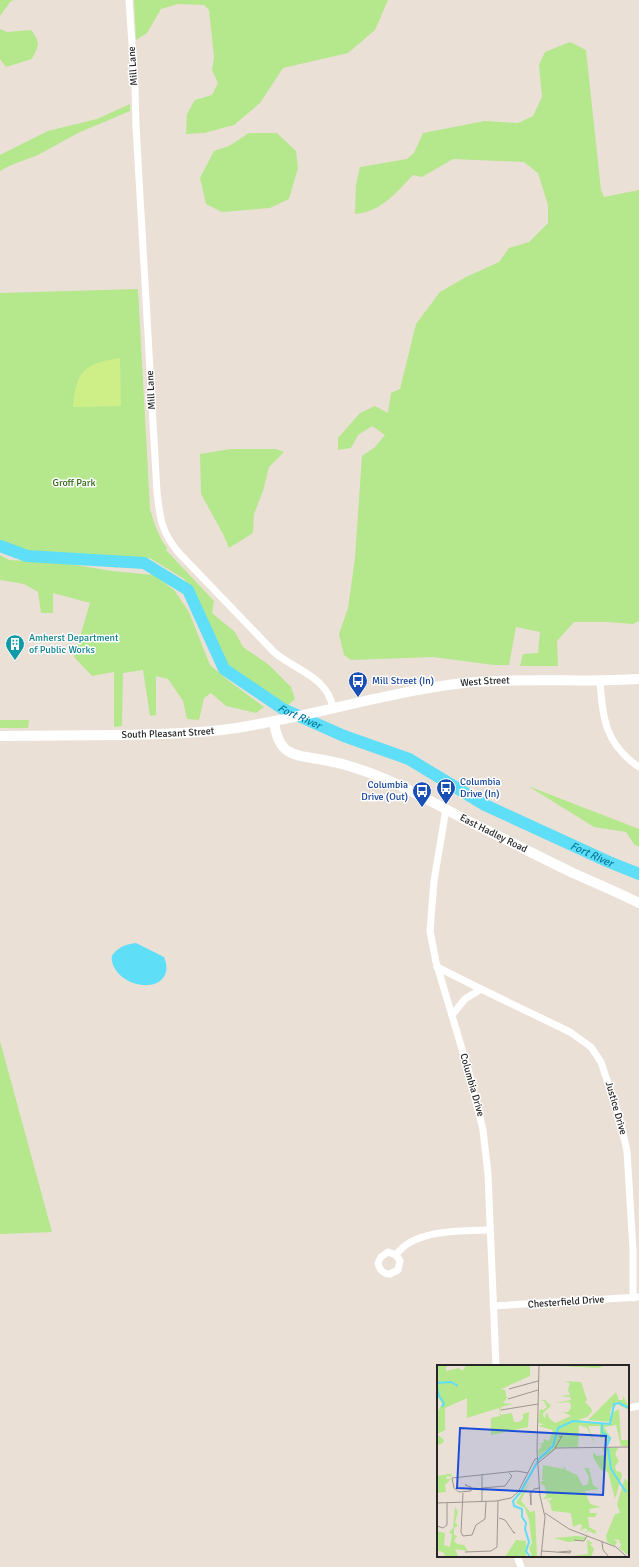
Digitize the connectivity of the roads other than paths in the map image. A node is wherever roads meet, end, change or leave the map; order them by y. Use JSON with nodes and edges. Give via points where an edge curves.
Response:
{"nodes":[{"id":1,"x":129,"y":0,"type":"edge"},
{"id":2,"x":639,"y":680,"type":"edge"},
{"id":3,"x":600,"y":681,"type":"junction"},
{"id":4,"x":333,"y":708,"type":"junction"},
{"id":5,"x":279,"y":720,"type":"junction"},
{"id":6,"x":0,"y":736,"type":"edge"},
{"id":7,"x":639,"y":766,"type":"edge"},
{"id":8,"x":446,"y":809,"type":"junction"},
{"id":9,"x":639,"y":903,"type":"edge"},
{"id":10,"x":437,"y":967,"type":"junction"},
{"id":11,"x":481,"y":989,"type":"junction"},
{"id":12,"x":452,"y":1015,"type":"junction"},
{"id":13,"x":489,"y":1230,"type":"junction"},
{"id":14,"x":396,"y":1255,"type":"dead end"},
{"id":15,"x":636,"y":1297,"type":"edge"},
{"id":16,"x":493,"y":1306,"type":"junction"},
{"id":17,"x":496,"y":1365,"type":"edge"},
{"id":18,"x":639,"y":1406,"type":"edge"},
{"id":19,"x":629,"y":1408,"type":"edge"},
{"id":20,"x":517,"y":1557,"type":"edge"},
{"id":21,"x":521,"y":1567,"type":"edge"}],
"edges":[{"from":1,"to":4,"type":"street","name":"Mill Lane","via":[[157,492],[164,532],[178,552],[274,652],[321,683]]},
{"from":2,"to":3,"type":"main road","name":"West Street"},
{"from":3,"to":4,"type":"main road","name":"West Street","via":[[514,680],[465,683]]},
{"from":3,"to":7,"type":"street","via":[[603,711],[609,734],[620,751]]},
{"from":4,"to":5,"type":"main road","name":"South Pleasant Street"},
{"from":5,"to":6,"type":"main road","name":"South Pleasant Street","via":[[228,729],[184,733]]},
{"from":5,"to":8,"type":"main road","name":"East Hadley Road","via":[[278,739],[286,751],[370,772]]},
{"from":8,"to":9,"type":"main road","name":"East Hadley Road"},
{"from":8,"to":10,"type":"street","name":"Columbia Drive","via":[[434,881],[430,925]]},
{"from":10,"to":11,"type":"street","name":"Justice Drive"},
{"from":10,"to":12,"type":"street","name":"Columbia Drive"},
{"from":11,"to":12,"type":"street","via":[[465,999]]},
{"from":11,"to":15,"type":"street","name":"Justice Drive","via":[[570,1032],[591,1047],[601,1062],[626,1146]]},
{"from":12,"to":13,"type":"street","name":"Columbia Drive","via":[[484,1130]]},
{"from":13,"to":14,"type":"street","via":[[432,1235],[409,1243]]},
{"from":13,"to":16,"type":"street","name":"Columbia Drive"},
{"from":15,"to":16,"type":"street","name":"Chesterfield Drive"},
{"from":16,"to":17,"type":"street","name":"Columbia Drive"},
{"from":18,"to":19,"type":"street"},
{"from":20,"to":21,"type":"street"}]}
